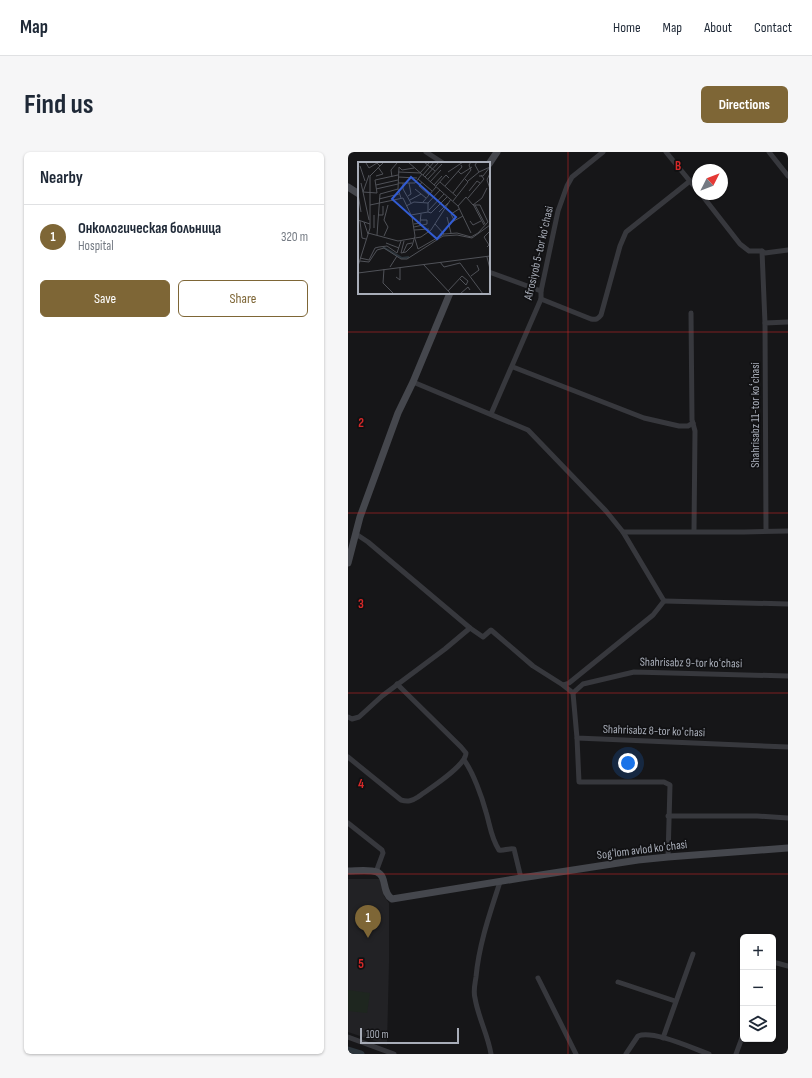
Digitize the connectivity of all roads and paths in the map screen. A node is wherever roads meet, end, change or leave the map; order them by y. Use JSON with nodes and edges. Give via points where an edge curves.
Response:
{"nodes":[{"id":1,"x":426,"y":152,"type":"edge"},
{"id":2,"x":497,"y":152,"type":"edge"},
{"id":3,"x":603,"y":152,"type":"edge"},
{"id":4,"x":666,"y":152,"type":"edge"},
{"id":5,"x":769,"y":152,"type":"edge"},
{"id":6,"x":441,"y":162,"type":"edge"},
{"id":7,"x":490,"y":162,"type":"edge"},
{"id":8,"x":788,"y":176,"type":"edge"},
{"id":9,"x":690,"y":181,"type":"junction"},
{"id":10,"x":692,"y":184,"type":"edge"},
{"id":11,"x":348,"y":187,"type":"edge"},
{"id":12,"x":358,"y":193,"type":"edge"},
{"id":13,"x":706,"y":200,"type":"edge"},
{"id":14,"x":788,"y":250,"type":"edge"},
{"id":15,"x":762,"y":251,"type":"junction"},
{"id":16,"x":490,"y":272,"type":"edge"},
{"id":17,"x":541,"y":292,"type":"junction"},
{"id":18,"x":450,"y":294,"type":"edge"},
{"id":19,"x":541,"y":299,"type":"junction"},
{"id":20,"x":691,"y":312,"type":"dead end"},
{"id":21,"x":788,"y":322,"type":"edge"},
{"id":22,"x":765,"y":323,"type":"junction"},
{"id":23,"x":513,"y":367,"type":"junction"},
{"id":24,"x":413,"y":382,"type":"junction"},
{"id":25,"x":491,"y":414,"type":"junction"},
{"id":26,"x":693,"y":424,"type":"junction"},
{"id":27,"x":694,"y":531,"type":"junction"},
{"id":28,"x":766,"y":531,"type":"junction"},
{"id":29,"x":788,"y":531,"type":"edge"},
{"id":30,"x":624,"y":532,"type":"junction"},
{"id":31,"x":356,"y":534,"type":"junction"},
{"id":32,"x":348,"y":563,"type":"edge"},
{"id":33,"x":664,"y":601,"type":"junction"},
{"id":34,"x":788,"y":604,"type":"edge"},
{"id":35,"x":470,"y":628,"type":"junction"},
{"id":36,"x":788,"y":676,"type":"edge"},
{"id":37,"x":397,"y":684,"type":"junction"},
{"id":38,"x":563,"y":685,"type":"junction"},
{"id":39,"x":573,"y":693,"type":"junction"},
{"id":40,"x":348,"y":717,"type":"edge"},
{"id":41,"x":577,"y":738,"type":"junction"},
{"id":42,"x":788,"y":746,"type":"edge"},
{"id":43,"x":348,"y":757,"type":"edge"},
{"id":44,"x":464,"y":760,"type":"junction"},
{"id":45,"x":668,"y":816,"type":"junction"},
{"id":46,"x":788,"y":818,"type":"edge"},
{"id":47,"x":348,"y":823,"type":"edge"},
{"id":48,"x":788,"y":848,"type":"edge"},
{"id":49,"x":668,"y":857,"type":"junction"},
{"id":50,"x":348,"y":871,"type":"edge"},
{"id":51,"x":376,"y":872,"type":"junction"},
{"id":52,"x":521,"y":878,"type":"junction"},
{"id":53,"x":500,"y":882,"type":"junction"},
{"id":54,"x":693,"y":954,"type":"dead end"},
{"id":55,"x":776,"y":963,"type":"edge"},
{"id":56,"x":788,"y":966,"type":"edge"},
{"id":57,"x":538,"y":978,"type":"dead end"},
{"id":58,"x":618,"y":982,"type":"dead end"},
{"id":59,"x":675,"y":1001,"type":"junction"},
{"id":60,"x":348,"y":1037,"type":"edge"},
{"id":61,"x":663,"y":1038,"type":"junction"},
{"id":62,"x":740,"y":1042,"type":"edge"},
{"id":63,"x":394,"y":1054,"type":"edge"},
{"id":64,"x":491,"y":1054,"type":"edge"},
{"id":65,"x":576,"y":1054,"type":"edge"},
{"id":66,"x":626,"y":1054,"type":"edge"},
{"id":67,"x":708,"y":1054,"type":"edge"},
{"id":68,"x":736,"y":1054,"type":"edge"}],
"edges":[{"from":1,"to":6,"type":"street"},
{"from":2,"to":7,"type":"street"},
{"from":3,"to":17,"type":"street","name":"Afrosiyob 5-tor koʻchasi","via":[[572,177],[567,186],[558,211]]},
{"from":4,"to":9,"type":"street"},
{"from":5,"to":8,"type":"street"},
{"from":9,"to":10,"type":"street"},
{"from":9,"to":19,"type":"street","via":[[626,232],[599,318],[591,319]]},
{"from":11,"to":12,"type":"street"},
{"from":13,"to":15,"type":"street","via":[[740,244],[749,251]]},
{"from":14,"to":15,"type":"street","via":[[765,253]]},
{"from":15,"to":22,"type":"street","name":"Shahrisabz 11-tor koʻchasi"},
{"from":16,"to":17,"type":"street"},
{"from":17,"to":19,"type":"street","name":"Afrosiyob 5-tor koʻchasi"},
{"from":18,"to":24,"type":"street"},
{"from":19,"to":23,"type":"street","name":"Afrosiyob 5-tor koʻchasi"},
{"from":20,"to":26,"type":"street"},
{"from":21,"to":22,"type":"street"},
{"from":22,"to":28,"type":"street","name":"Shahrisabz 11-tor koʻchasi"},
{"from":23,"to":25,"type":"street","name":"Afrosiyob 5-tor koʻchasi"},
{"from":23,"to":26,"type":"street","via":[[644,418],[679,426]]},
{"from":24,"to":25,"type":"street"},
{"from":24,"to":31,"type":"street","via":[[398,413],[362,510]]},
{"from":25,"to":30,"type":"street","via":[[528,430]]},
{"from":26,"to":27,"type":"street"},
{"from":27,"to":28,"type":"street"},
{"from":27,"to":30,"type":"street"},
{"from":28,"to":29,"type":"street"},
{"from":30,"to":33,"type":"street"},
{"from":31,"to":32,"type":"street"},
{"from":31,"to":35,"type":"street"},
{"from":33,"to":34,"type":"street"},
{"from":33,"to":38,"type":"street","via":[[653,615],[569,683]]},
{"from":35,"to":37,"type":"street"},
{"from":35,"to":38,"type":"street","via":[[483,637],[491,630],[533,666]]},
{"from":36,"to":39,"type":"street","name":"Shahrisabz 9-tor koʻchasi","via":[[634,672],[583,684]]},
{"from":37,"to":40,"type":"street","via":[[360,716]]},
{"from":37,"to":44,"type":"street","via":[[461,747],[466,753]]},
{"from":38,"to":39,"type":"street"},
{"from":39,"to":41,"type":"street"},
{"from":41,"to":42,"type":"street","name":"Shahrisabz 8-tor koʻchasi"},
{"from":41,"to":45,"type":"street","via":[[579,782],[667,783],[670,788]]},
{"from":43,"to":44,"type":"street","via":[[401,800],[407,802],[459,767]]},
{"from":44,"to":52,"type":"street","via":[[486,810],[494,843],[499,850],[514,849]]},
{"from":45,"to":46,"type":"street"},
{"from":45,"to":49,"type":"street"},
{"from":47,"to":51,"type":"street","via":[[382,850]]},
{"from":48,"to":49,"type":"street","name":"Sogʻlom avlod koʻchasi"},
{"from":49,"to":52,"type":"street","name":"Sogʻlom avlod koʻchasi"},
{"from":50,"to":51,"type":"street"},
{"from":51,"to":53,"type":"street","name":"Sogʻlom avlod koʻchasi","via":[[383,879],[386,892],[392,899]]},
{"from":52,"to":53,"type":"street","name":"Sogʻlom avlod koʻchasi"},
{"from":53,"to":64,"type":"street","via":[[478,955],[474,988],[474,997],[489,1040]]},
{"from":54,"to":59,"type":"street"},
{"from":55,"to":56,"type":"street"},
{"from":57,"to":65,"type":"street"},
{"from":58,"to":59,"type":"street"},
{"from":59,"to":61,"type":"street"},
{"from":60,"to":63,"type":"street"},
{"from":61,"to":66,"type":"street","via":[[638,1036]]},
{"from":61,"to":67,"type":"street"},
{"from":62,"to":68,"type":"street"}]}
